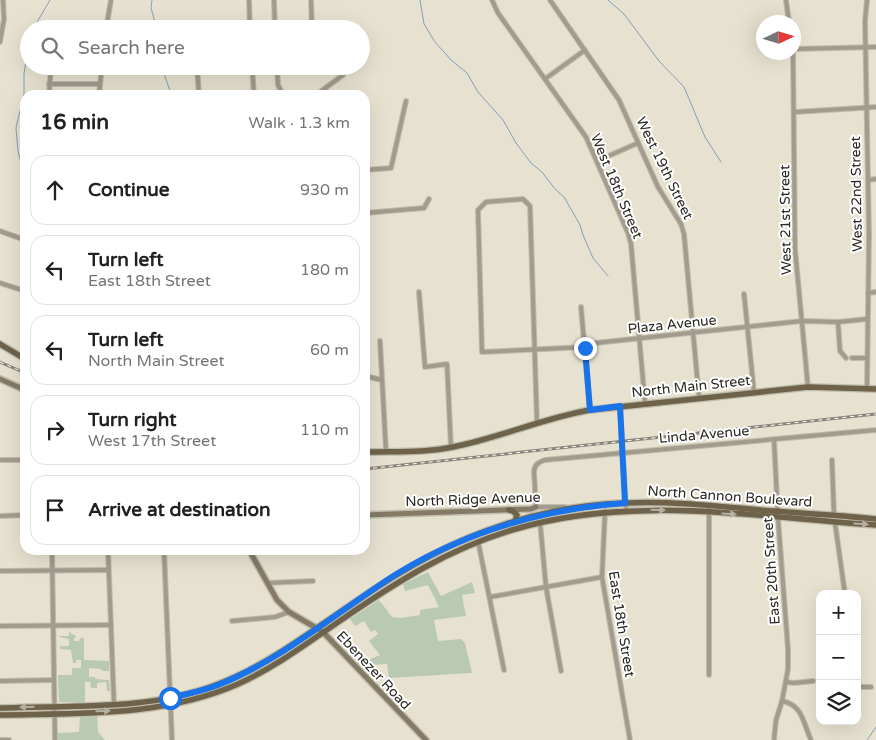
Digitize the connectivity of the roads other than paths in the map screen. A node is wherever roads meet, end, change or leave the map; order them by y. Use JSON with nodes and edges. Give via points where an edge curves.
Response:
{"nodes":[{"id":1,"x":3,"y":0,"type":"edge"},
{"id":2,"x":111,"y":0,"type":"edge"},
{"id":3,"x":249,"y":0,"type":"edge"},
{"id":4,"x":274,"y":0,"type":"edge"},
{"id":5,"x":311,"y":0,"type":"edge"},
{"id":6,"x":492,"y":0,"type":"edge"},
{"id":7,"x":550,"y":0,"type":"edge"},
{"id":8,"x":786,"y":0,"type":"edge"},
{"id":9,"x":867,"y":0,"type":"edge"},
{"id":10,"x":788,"y":15,"type":"edge"},
{"id":11,"x":108,"y":20,"type":"edge"},
{"id":12,"x":250,"y":20,"type":"edge"},
{"id":13,"x":275,"y":20,"type":"edge"},
{"id":14,"x":312,"y":20,"type":"edge"},
{"id":15,"x":0,"y":42,"type":"edge"},
{"id":16,"x":865,"y":47,"type":"junction"},
{"id":17,"x":876,"y":47,"type":"edge"},
{"id":18,"x":585,"y":50,"type":"junction"},
{"id":19,"x":801,"y":51,"type":"edge"},
{"id":20,"x":794,"y":60,"type":"edge"},
{"id":21,"x":50,"y":75,"type":"edge"},
{"id":22,"x":101,"y":75,"type":"edge"},
{"id":23,"x":198,"y":75,"type":"edge"},
{"id":24,"x":253,"y":75,"type":"edge"},
{"id":25,"x":277,"y":75,"type":"edge"},
{"id":26,"x":343,"y":75,"type":"edge"},
{"id":27,"x":545,"y":79,"type":"junction"},
{"id":28,"x":50,"y":84,"type":"junction"},
{"id":29,"x":100,"y":84,"type":"junction"},
{"id":30,"x":49,"y":90,"type":"edge"},
{"id":31,"x":99,"y":90,"type":"edge"},
{"id":32,"x":199,"y":90,"type":"edge"},
{"id":33,"x":254,"y":90,"type":"edge"},
{"id":34,"x":280,"y":90,"type":"edge"},
{"id":35,"x":323,"y":90,"type":"edge"},
{"id":36,"x":406,"y":101,"type":"dead end"},
{"id":37,"x":876,"y":106,"type":"edge"},
{"id":38,"x":866,"y":108,"type":"junction"},
{"id":39,"x":795,"y":112,"type":"junction"},
{"id":40,"x":638,"y":143,"type":"junction"},
{"id":41,"x":597,"y":161,"type":"junction"},
{"id":42,"x":370,"y":170,"type":"edge"},
{"id":43,"x":868,"y":180,"type":"junction"},
{"id":44,"x":876,"y":180,"type":"edge"},
{"id":45,"x":429,"y":199,"type":"dead end"},
{"id":46,"x":370,"y":213,"type":"edge"},
{"id":47,"x":0,"y":231,"type":"edge"},
{"id":48,"x":868,"y":235,"type":"junction"},
{"id":49,"x":876,"y":235,"type":"edge"},
{"id":50,"x":20,"y":238,"type":"edge"},
{"id":51,"x":0,"y":283,"type":"edge"},
{"id":52,"x":20,"y":289,"type":"edge"},
{"id":53,"x":419,"y":292,"type":"dead end"},
{"id":54,"x":876,"y":292,"type":"edge"},
{"id":55,"x":868,"y":293,"type":"junction"},
{"id":56,"x":744,"y":294,"type":"dead end"},
{"id":57,"x":581,"y":307,"type":"dead end"},
{"id":58,"x":867,"y":319,"type":"junction"},
{"id":59,"x":802,"y":322,"type":"junction"},
{"id":60,"x":838,"y":322,"type":"junction"},
{"id":61,"x":747,"y":327,"type":"junction"},
{"id":62,"x":692,"y":333,"type":"junction"},
{"id":63,"x":639,"y":338,"type":"junction"},
{"id":64,"x":380,"y":341,"type":"dead end"},
{"id":65,"x":0,"y":344,"type":"edge"},
{"id":66,"x":585,"y":348,"type":"junction"},
{"id":67,"x":535,"y":350,"type":"junction"},
{"id":68,"x":20,"y":356,"type":"edge"},
{"id":69,"x":846,"y":358,"type":"dead end"},
{"id":70,"x":852,"y":358,"type":"dead end"},
{"id":71,"x":867,"y":358,"type":"junction"},
{"id":72,"x":370,"y":377,"type":"edge"},
{"id":73,"x":0,"y":379,"type":"edge"},
{"id":74,"x":382,"y":380,"type":"junction"},
{"id":75,"x":808,"y":387,"type":"junction"},
{"id":76,"x":20,"y":388,"type":"edge"},
{"id":77,"x":867,"y":389,"type":"junction"},
{"id":78,"x":876,"y":389,"type":"edge"},
{"id":79,"x":754,"y":392,"type":"junction"},
{"id":80,"x":699,"y":397,"type":"junction"},
{"id":81,"x":645,"y":403,"type":"junction"},
{"id":82,"x":620,"y":406,"type":"junction"},
{"id":83,"x":590,"y":410,"type":"junction"},
{"id":84,"x":537,"y":423,"type":"junction"},
{"id":85,"x":876,"y":430,"type":"edge"},
{"id":86,"x":774,"y":439,"type":"junction"},
{"id":87,"x":452,"y":448,"type":"junction"},
{"id":88,"x":386,"y":451,"type":"junction"},
{"id":89,"x":370,"y":452,"type":"edge"},
{"id":90,"x":622,"y":453,"type":"junction"},
{"id":91,"x":0,"y":460,"type":"edge"},
{"id":92,"x":20,"y":460,"type":"edge"},
{"id":93,"x":832,"y":460,"type":"dead end"},
{"id":94,"x":625,"y":503,"type":"junction"},
{"id":95,"x":710,"y":506,"type":"junction"},
{"id":96,"x":582,"y":507,"type":"junction"},
{"id":97,"x":536,"y":508,"type":"junction"},
{"id":98,"x":508,"y":510,"type":"junction"},
{"id":99,"x":626,"y":510,"type":"junction"},
{"id":100,"x":604,"y":511,"type":"junction"},
{"id":101,"x":709,"y":513,"type":"junction"},
{"id":102,"x":20,"y":515,"type":"edge"},
{"id":103,"x":777,"y":515,"type":"junction"},
{"id":104,"x":834,"y":515,"type":"junction"},
{"id":105,"x":0,"y":516,"type":"edge"},
{"id":106,"x":370,"y":516,"type":"edge"},
{"id":107,"x":876,"y":518,"type":"edge"},
{"id":108,"x":515,"y":521,"type":"junction"},
{"id":109,"x":540,"y":522,"type":"junction"},
{"id":110,"x":835,"y":523,"type":"junction"},
{"id":111,"x":876,"y":525,"type":"edge"},
{"id":112,"x":478,"y":541,"type":"junction"},
{"id":113,"x":52,"y":555,"type":"edge"},
{"id":114,"x":108,"y":555,"type":"edge"},
{"id":115,"x":164,"y":555,"type":"edge"},
{"id":116,"x":252,"y":555,"type":"edge"},
{"id":117,"x":52,"y":570,"type":"junction"},
{"id":118,"x":108,"y":570,"type":"junction"},
{"id":119,"x":0,"y":571,"type":"edge"},
{"id":120,"x":602,"y":577,"type":"junction"},
{"id":121,"x":313,"y":581,"type":"dead end"},
{"id":122,"x":267,"y":583,"type":"junction"},
{"id":123,"x":546,"y":587,"type":"junction"},
{"id":124,"x":844,"y":590,"type":"edge"},
{"id":125,"x":490,"y":596,"type":"junction"},
{"id":126,"x":289,"y":612,"type":"junction"},
{"id":127,"x":232,"y":621,"type":"dead end"},
{"id":128,"x":111,"y":625,"type":"junction"},
{"id":129,"x":0,"y":626,"type":"edge"},
{"id":130,"x":53,"y":626,"type":"junction"},
{"id":131,"x":317,"y":628,"type":"junction"},
{"id":132,"x":323,"y":632,"type":"junction"},
{"id":133,"x":504,"y":670,"type":"dead end"},
{"id":134,"x":561,"y":671,"type":"dead end"},
{"id":135,"x":709,"y":675,"type":"dead end"},
{"id":136,"x":54,"y":680,"type":"junction"},
{"id":137,"x":0,"y":681,"type":"edge"},
{"id":138,"x":813,"y":681,"type":"dead end"},
{"id":139,"x":786,"y":682,"type":"junction"},
{"id":140,"x":861,"y":687,"type":"edge"},
{"id":141,"x":871,"y":687,"type":"dead end"},
{"id":142,"x":170,"y":698,"type":"junction"},
{"id":143,"x":782,"y":701,"type":"junction"},
{"id":144,"x":114,"y":704,"type":"junction"},
{"id":145,"x":171,"y":705,"type":"junction"},
{"id":146,"x":54,"y":706,"type":"junction"},
{"id":147,"x":0,"y":708,"type":"edge"},
{"id":148,"x":54,"y":713,"type":"junction"},
{"id":149,"x":0,"y":715,"type":"edge"},
{"id":150,"x":420,"y":738,"type":"edge"},
{"id":151,"x":0,"y":740,"type":"edge"},
{"id":152,"x":9,"y":740,"type":"edge"},
{"id":153,"x":55,"y":740,"type":"edge"},
{"id":154,"x":172,"y":740,"type":"edge"},
{"id":155,"x":426,"y":740,"type":"edge"},
{"id":156,"x":630,"y":740,"type":"edge"},
{"id":157,"x":774,"y":740,"type":"edge"},
{"id":158,"x":811,"y":740,"type":"edge"}],
"edges":[{"from":1,"to":15,"type":"street"},
{"from":2,"to":11,"type":"street"},
{"from":3,"to":12,"type":"street"},
{"from":4,"to":13,"type":"street"},
{"from":5,"to":14,"type":"street"},
{"from":6,"to":27,"type":"street","name":"West 18th Street"},
{"from":7,"to":18,"type":"street","name":"West 19th Street"},
{"from":8,"to":10,"type":"street"},
{"from":9,"to":16,"type":"street","name":"West 22nd Street"},
{"from":16,"to":17,"type":"street"},
{"from":16,"to":19,"type":"street"},
{"from":16,"to":38,"type":"street","name":"West 22nd Street"},
{"from":18,"to":27,"type":"street"},
{"from":18,"to":40,"type":"street","name":"West 19th Street","via":[[619,100]]},
{"from":20,"to":39,"type":"street","name":"West 21st Street"},
{"from":21,"to":28,"type":"street"},
{"from":22,"to":29,"type":"street"},
{"from":23,"to":32,"type":"street"},
{"from":24,"to":33,"type":"street"},
{"from":25,"to":34,"type":"street"},
{"from":26,"to":35,"type":"street"},
{"from":27,"to":41,"type":"street","name":"West 18th Street","via":[[586,138]]},
{"from":28,"to":29,"type":"street"},
{"from":28,"to":30,"type":"street"},
{"from":29,"to":31,"type":"street"},
{"from":36,"to":42,"type":"street","via":[[391,168]]},
{"from":37,"to":38,"type":"street"},
{"from":38,"to":39,"type":"street"},
{"from":38,"to":43,"type":"street","name":"West 22nd Street"},
{"from":39,"to":59,"type":"street","name":"West 21st Street","via":[[795,249]]},
{"from":40,"to":41,"type":"street"},
{"from":40,"to":62,"type":"street","name":"West 19th Street","via":[[684,234]]},
{"from":41,"to":63,"type":"street","name":"West 18th Street","via":[[631,244]]},
{"from":43,"to":44,"type":"street"},
{"from":43,"to":48,"type":"street","name":"West 22nd Street"},
{"from":45,"to":46,"type":"street","via":[[424,208]]},
{"from":47,"to":50,"type":"street"},
{"from":48,"to":49,"type":"street"},
{"from":48,"to":55,"type":"street","name":"West 22nd Street"},
{"from":51,"to":52,"type":"street"},
{"from":53,"to":87,"type":"street","via":[[425,367],[448,364]]},
{"from":54,"to":55,"type":"street"},
{"from":55,"to":58,"type":"street","name":"West 22nd Street"},
{"from":56,"to":61,"type":"street"},
{"from":57,"to":66,"type":"street"},
{"from":58,"to":60,"type":"street","name":"Plaza Avenue"},
{"from":58,"to":71,"type":"street","name":"West 22nd Street"},
{"from":59,"to":60,"type":"street","name":"Plaza Avenue"},
{"from":59,"to":61,"type":"street","name":"Plaza Avenue"},
{"from":59,"to":75,"type":"street","name":"West 21st Street"},
{"from":60,"to":69,"type":"street","via":[[840,351]]},
{"from":61,"to":62,"type":"street","name":"Plaza Avenue"},
{"from":61,"to":79,"type":"street"},
{"from":62,"to":63,"type":"street","name":"Plaza Avenue"},
{"from":62,"to":80,"type":"street","name":"West 19th Street"},
{"from":63,"to":66,"type":"street","name":"Plaza Avenue","via":[[586,344]]},
{"from":63,"to":81,"type":"street","name":"West 18th Street"},
{"from":64,"to":74,"type":"street"},
{"from":65,"to":68,"type":"main road"},
{"from":66,"to":67,"type":"street","name":"Plaza Avenue"},
{"from":66,"to":83,"type":"street"},
{"from":67,"to":67,"type":"street","name":"Plaza Avenue","via":[[530,206],[523,199],[486,202],[478,210],[482,352]]},
{"from":67,"to":84,"type":"street"},
{"from":70,"to":71,"type":"street"},
{"from":71,"to":77,"type":"street","name":"West 22nd Street"},
{"from":72,"to":74,"type":"street"},
{"from":73,"to":76,"type":"street"},
{"from":74,"to":88,"type":"street"},
{"from":75,"to":77,"type":"main road","name":"North Main Street"},
{"from":75,"to":79,"type":"main road","name":"North Main Street"},
{"from":77,"to":78,"type":"main road","name":"North Main Street"},
{"from":79,"to":80,"type":"main road","name":"North Main Street"},
{"from":80,"to":81,"type":"main road","name":"North Main Street"},
{"from":81,"to":82,"type":"main road","name":"North Main Street"},
{"from":82,"to":83,"type":"main road","name":"North Main Street"},
{"from":82,"to":90,"type":"street"},
{"from":83,"to":84,"type":"main road","name":"North Main Street","via":[[563,414]]},
{"from":84,"to":87,"type":"main road","name":"North Main Street"},
{"from":85,"to":86,"type":"street","name":"Linda Avenue"},
{"from":86,"to":90,"type":"street","name":"Linda Avenue"},
{"from":86,"to":103,"type":"street","name":"East 20th Street"},
{"from":87,"to":88,"type":"main road","name":"North Main Street"},
{"from":88,"to":89,"type":"main road","name":"North Main Street"},
{"from":90,"to":94,"type":"street"},
{"from":90,"to":97,"type":"street","name":"Linda Avenue","via":[[545,460],[536,465]]},
{"from":91,"to":92,"type":"street"},
{"from":93,"to":104,"type":"street"},
{"from":94,"to":95,"type":"main road","name":"North Cannon Boulevard"},
{"from":94,"to":96,"type":"main road","name":"North Cannon Boulevard"},
{"from":94,"to":99,"type":"street"},
{"from":95,"to":101,"type":"street"},
{"from":95,"to":103,"type":"main road","name":"North Cannon Boulevard"},
{"from":96,"to":97,"type":"street","name":"North Ridge Avenue"},
{"from":96,"to":108,"type":"main road","name":"North Cannon Boulevard"},
{"from":97,"to":98,"type":"street","name":"North Ridge Avenue"},
{"from":98,"to":106,"type":"street","name":"North Ridge Avenue"},
{"from":98,"to":108,"type":"main road","via":[[517,515]]},
{"from":99,"to":100,"type":"main road","name":"North Cannon Boulevard"},
{"from":99,"to":101,"type":"main road","name":"North Cannon Boulevard","one_way":true},
{"from":100,"to":109,"type":"main road","name":"North Cannon Boulevard"},
{"from":100,"to":120,"type":"street","name":"East 18th Street"},
{"from":101,"to":103,"type":"main road","name":"North Cannon Boulevard","one_way":true},
{"from":101,"to":135,"type":"street"},
{"from":102,"to":105,"type":"street"},
{"from":103,"to":104,"type":"main road","name":"North Cannon Boulevard"},
{"from":103,"to":110,"type":"main road","name":"North Cannon Boulevard"},
{"from":103,"to":139,"type":"street","name":"East 20th Street","via":[[788,649]]},
{"from":104,"to":107,"type":"main road","name":"North Cannon Boulevard"},
{"from":108,"to":131,"type":"main road","name":"North Cannon Boulevard","via":[[470,536],[426,557]]},
{"from":109,"to":112,"type":"main road","name":"North Cannon Boulevard"},
{"from":109,"to":123,"type":"street"},
{"from":110,"to":111,"type":"main road","name":"North Cannon Boulevard","one_way":true},
{"from":110,"to":124,"type":"street"},
{"from":112,"to":125,"type":"street"},
{"from":112,"to":132,"type":"main road","name":"North Cannon Boulevard","via":[[397,582]]},
{"from":113,"to":117,"type":"street"},
{"from":114,"to":118,"type":"street"},
{"from":115,"to":142,"type":"street"},
{"from":116,"to":122,"type":"street","name":"Ebenezer Road"},
{"from":117,"to":118,"type":"street"},
{"from":117,"to":119,"type":"street"},
{"from":117,"to":130,"type":"street"},
{"from":118,"to":128,"type":"street"},
{"from":120,"to":123,"type":"street"},
{"from":120,"to":156,"type":"street","name":"East 18th Street"},
{"from":121,"to":122,"type":"street"},
{"from":122,"to":126,"type":"street","name":"Ebenezer Road"},
{"from":123,"to":125,"type":"street"},
{"from":123,"to":134,"type":"street"},
{"from":125,"to":133,"type":"street"},
{"from":126,"to":127,"type":"street","via":[[274,617]]},
{"from":126,"to":131,"type":"street","name":"Ebenezer Road"},
{"from":128,"to":130,"type":"street"},
{"from":128,"to":144,"type":"street"},
{"from":129,"to":130,"type":"street"},
{"from":130,"to":136,"type":"street"},
{"from":131,"to":132,"type":"street","name":"Ebenezer Road"},
{"from":131,"to":142,"type":"main road","name":"North Cannon Boulevard","via":[[243,674]]},
{"from":132,"to":145,"type":"main road","name":"North Cannon Boulevard","via":[[247,680],[216,693]]},
{"from":132,"to":150,"type":"street","name":"Ebenezer Road"},
{"from":136,"to":137,"type":"street"},
{"from":136,"to":146,"type":"street"},
{"from":138,"to":139,"type":"street"},
{"from":139,"to":143,"type":"street","name":"East 20th Street"},
{"from":140,"to":141,"type":"street"},
{"from":142,"to":144,"type":"main road","name":"North Cannon Boulevard"},
{"from":142,"to":145,"type":"street"},
{"from":143,"to":157,"type":"street","name":"East 20th Street"},
{"from":143,"to":158,"type":"street","via":[[796,706]]},
{"from":144,"to":146,"type":"main road","name":"North Cannon Boulevard"},
{"from":148,"to":145,"type":"main road","name":"North Cannon Boulevard","one_way":true},
{"from":145,"to":154,"type":"street"},
{"from":146,"to":147,"type":"main road","name":"North Cannon Boulevard","one_way":true},
{"from":146,"to":148,"type":"street"},
{"from":148,"to":149,"type":"main road","name":"North Cannon Boulevard"},
{"from":148,"to":153,"type":"street"},
{"from":150,"to":155,"type":"street","name":"Ebenezer Road"},
{"from":151,"to":152,"type":"street"}]}
